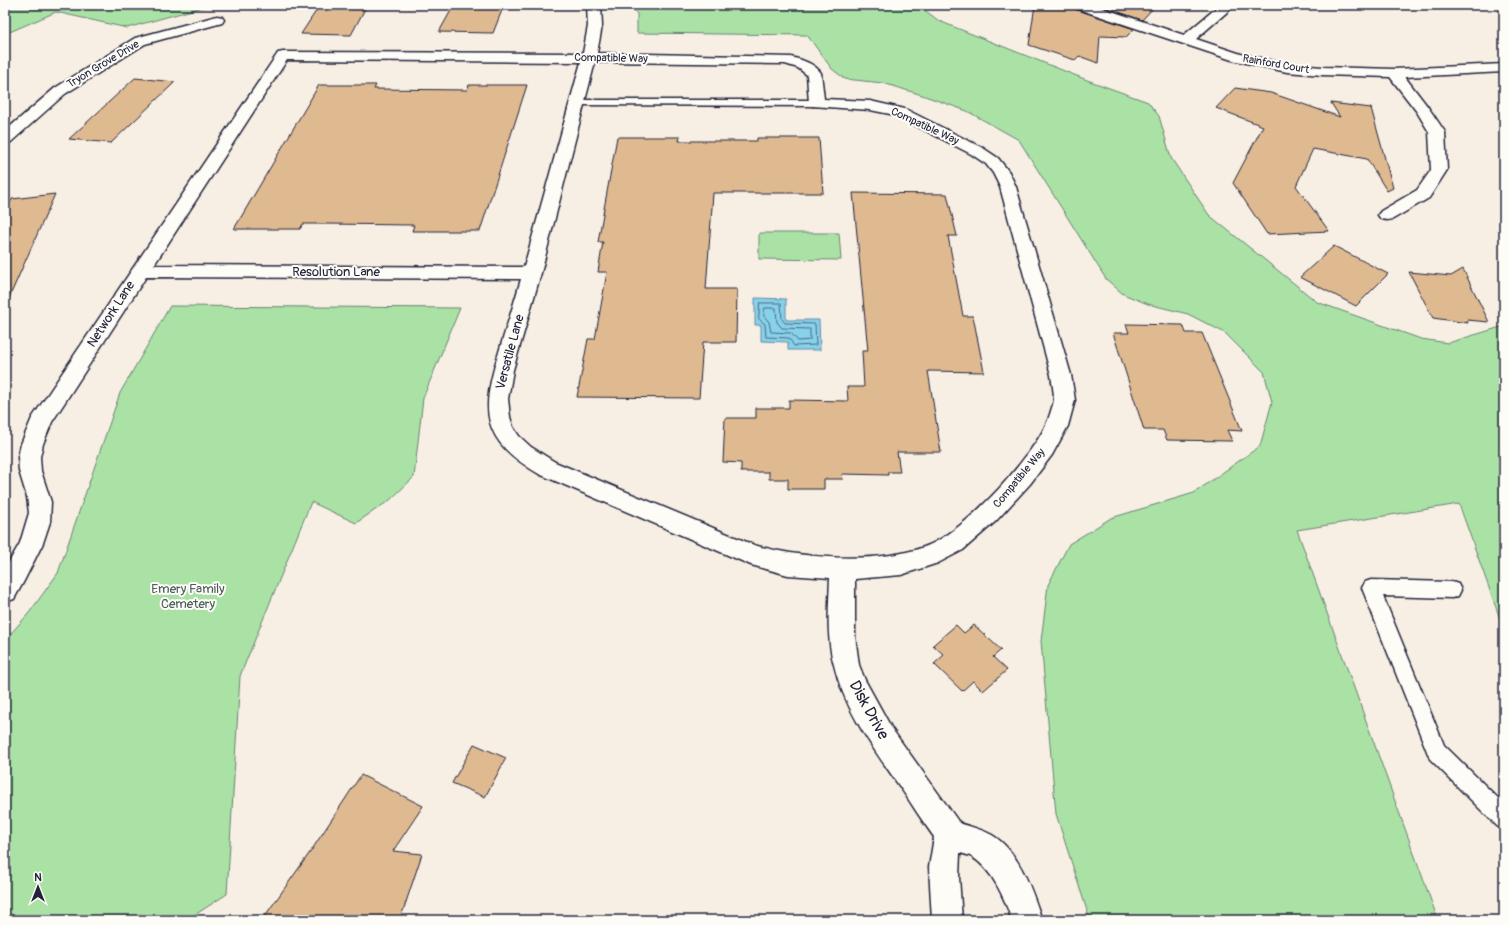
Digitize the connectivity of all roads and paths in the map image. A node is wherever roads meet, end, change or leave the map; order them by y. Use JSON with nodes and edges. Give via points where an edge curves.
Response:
{"nodes":[{"id":1,"x":594,"y":5,"type":"edge"},
{"id":2,"x":1080,"y":5,"type":"edge"},
{"id":3,"x":1228,"y":5,"type":"edge"},
{"id":4,"x":218,"y":20,"type":"dead end"},
{"id":5,"x":1187,"y":39,"type":"junction"},
{"id":6,"x":283,"y":56,"type":"joint"},
{"id":7,"x":588,"y":58,"type":"junction"},
{"id":8,"x":1504,"y":68,"type":"edge"},
{"id":9,"x":1394,"y":74,"type":"junction"},
{"id":10,"x":575,"y":103,"type":"junction"},
{"id":11,"x":817,"y":103,"type":"junction"},
{"id":12,"x":5,"y":139,"type":"edge"},
{"id":13,"x":1387,"y":215,"type":"dead end"},
{"id":14,"x":140,"y":271,"type":"junction"},
{"id":15,"x":532,"y":273,"type":"junction"},
{"id":16,"x":843,"y":567,"type":"junction"},
{"id":17,"x":1452,"y":590,"type":"dead end"},
{"id":18,"x":5,"y":591,"type":"edge"},
{"id":19,"x":1504,"y":819,"type":"edge"},
{"id":20,"x":950,"y":834,"type":"junction"},
{"id":21,"x":947,"y":920,"type":"edge"},
{"id":22,"x":1027,"y":920,"type":"edge"}],
"edges":[{"from":1,"to":7,"type":"street","name":"Versatile Lane","via":[[596,21]]},
{"from":2,"to":5,"type":"street","name":"Rainford Court"},
{"from":3,"to":5,"type":"street"},
{"from":4,"to":12,"type":"street","name":"Tryon Grove Drive","via":[[140,41],[60,91]]},
{"from":5,"to":9,"type":"street","name":"Rainford Court","via":[[1237,57],[1287,68]]},
{"from":6,"to":7,"type":"street","name":"Compatible Way"},
{"from":6,"to":14,"type":"street","name":"Network Lane"},
{"from":7,"to":10,"type":"street","name":"Versatile Lane"},
{"from":7,"to":11,"type":"street","name":"Compatible Way","via":[[786,60],[803,65],[814,73]]},
{"from":8,"to":9,"type":"street","name":"Rainford Court"},
{"from":9,"to":13,"type":"street","via":[[1437,132],[1438,170],[1423,194]]},
{"from":10,"to":11,"type":"lane"},
{"from":10,"to":15,"type":"street","name":"Versatile Lane"},
{"from":11,"to":16,"type":"street","name":"Compatible Way","via":[[875,106],[900,112],[992,161],[1008,187],[1061,375],[1065,400],[1057,426],[1044,449],[1022,478],[988,514],[955,543],[930,556],[901,564],[859,570]]},
{"from":14,"to":15,"type":"street","name":"Resolution Lane"},
{"from":14,"to":18,"type":"street","name":"Network Lane","via":[[43,418],[34,438],[29,455],[30,472],[40,500],[40,513],[35,533]]},
{"from":15,"to":16,"type":"street","name":"Versatile Lane","via":[[501,378],[498,402],[503,430],[520,452],[547,468],[751,555],[788,564]]},
{"from":16,"to":20,"type":"street","name":"Disk Drive","via":[[843,647],[853,686],[876,727]]},
{"from":17,"to":19,"type":"lane","via":[[1371,588],[1437,752]]},
{"from":20,"to":21,"type":"street","via":[[944,852],[943,871]]},
{"from":20,"to":22,"type":"street","via":[[983,847],[995,858],[1011,882]]}]}
